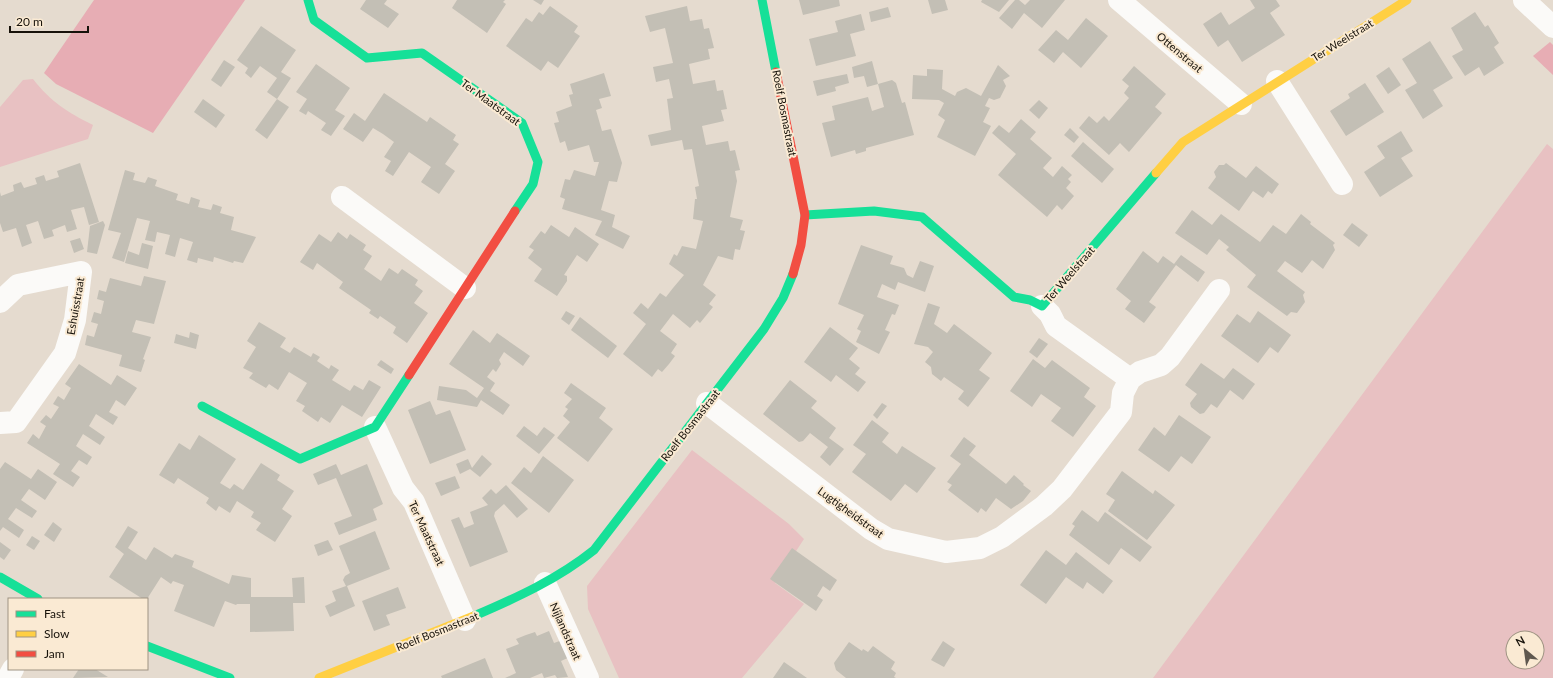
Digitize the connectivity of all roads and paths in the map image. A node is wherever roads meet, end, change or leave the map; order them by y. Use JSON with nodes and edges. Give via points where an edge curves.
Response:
{"nodes":[{"id":1,"x":308,"y":0,"type":"edge"},
{"id":2,"x":762,"y":0,"type":"edge"},
{"id":3,"x":1119,"y":0,"type":"edge"},
{"id":4,"x":1407,"y":0,"type":"edge"},
{"id":5,"x":1524,"y":0,"type":"edge"},
{"id":6,"x":1553,"y":27,"type":"edge"},
{"id":7,"x":1277,"y":81,"type":"junction"},
{"id":8,"x":1242,"y":104,"type":"junction"},
{"id":9,"x":1342,"y":184,"type":"dead end"},
{"id":10,"x":342,"y":197,"type":"dead end"},
{"id":11,"x":805,"y":215,"type":"junction"},
{"id":12,"x":465,"y":288,"type":"junction"},
{"id":13,"x":1219,"y":290,"type":"dead end"},
{"id":14,"x":0,"y":302,"type":"edge"},
{"id":15,"x":1042,"y":306,"type":"junction"},
{"id":16,"x":1130,"y":379,"type":"junction"},
{"id":17,"x":707,"y":403,"type":"junction"},
{"id":18,"x":202,"y":406,"type":"dead end"},
{"id":19,"x":0,"y":423,"type":"edge"},
{"id":20,"x":374,"y":427,"type":"junction"},
{"id":21,"x":0,"y":577,"type":"edge"},
{"id":22,"x":545,"y":583,"type":"junction"},
{"id":23,"x":36,"y":598,"type":"edge"},
{"id":24,"x":465,"y":620,"type":"junction"},
{"id":25,"x":148,"y":646,"type":"edge"},
{"id":26,"x":230,"y":678,"type":"edge"},
{"id":27,"x":319,"y":678,"type":"edge"},
{"id":28,"x":588,"y":678,"type":"edge"}],
"edges":[{"from":1,"to":12,"type":"street","name":"Ter Maatstraat","via":[[314,20],[367,58],[422,53],[522,123],[538,162],[533,184]]},
{"from":2,"to":11,"type":"street","name":"Roelf Bosmastraat"},
{"from":3,"to":8,"type":"street","name":"Ottenstraat"},
{"from":4,"to":7,"type":"street","name":"Ter Weelstraat"},
{"from":5,"to":6,"type":"street"},
{"from":7,"to":8,"type":"street","name":"Ter Weelstraat"},
{"from":7,"to":9,"type":"street"},
{"from":8,"to":15,"type":"street","name":"Ter Weelstraat","via":[[1183,142]]},
{"from":10,"to":12,"type":"street"},
{"from":11,"to":15,"type":"street","name":"Ter Weelstraat","via":[[874,211],[922,217],[1014,297],[1030,300]]},
{"from":11,"to":17,"type":"street","name":"Roelf Bosmastraat","via":[[796,265],[785,294],[764,329]]},
{"from":12,"to":20,"type":"street","name":"Ter Maatstraat"},
{"from":13,"to":16,"type":"street","via":[[1170,357],[1161,365],[1140,372]]},
{"from":14,"to":19,"type":"street","name":"Eshuisstraat","via":[[18,285],[81,272],[75,320],[65,353],[16,422]]},
{"from":15,"to":16,"type":"street","via":[[1056,326]]},
{"from":16,"to":17,"type":"street","name":"Lugtigheidstraat","via":[[1123,393],[1121,412],[1071,478],[1049,502],[1002,537],[980,548],[946,552],[888,539],[871,529]]},
{"from":17,"to":22,"type":"street","name":"Roelf Bosmastraat","via":[[594,550],[576,566]]},
{"from":18,"to":20,"type":"street","via":[[300,459]]},
{"from":20,"to":24,"type":"street","name":"Ter Maatstraat","via":[[403,488],[414,502]]},
{"from":21,"to":23,"type":"street"},
{"from":22,"to":24,"type":"street","name":"Roelf Bosmastraat"},
{"from":22,"to":28,"type":"street","name":"Nijlandstraat"},
{"from":24,"to":27,"type":"street","name":"Roelf Bosmastraat"},
{"from":25,"to":26,"type":"street"}]}
